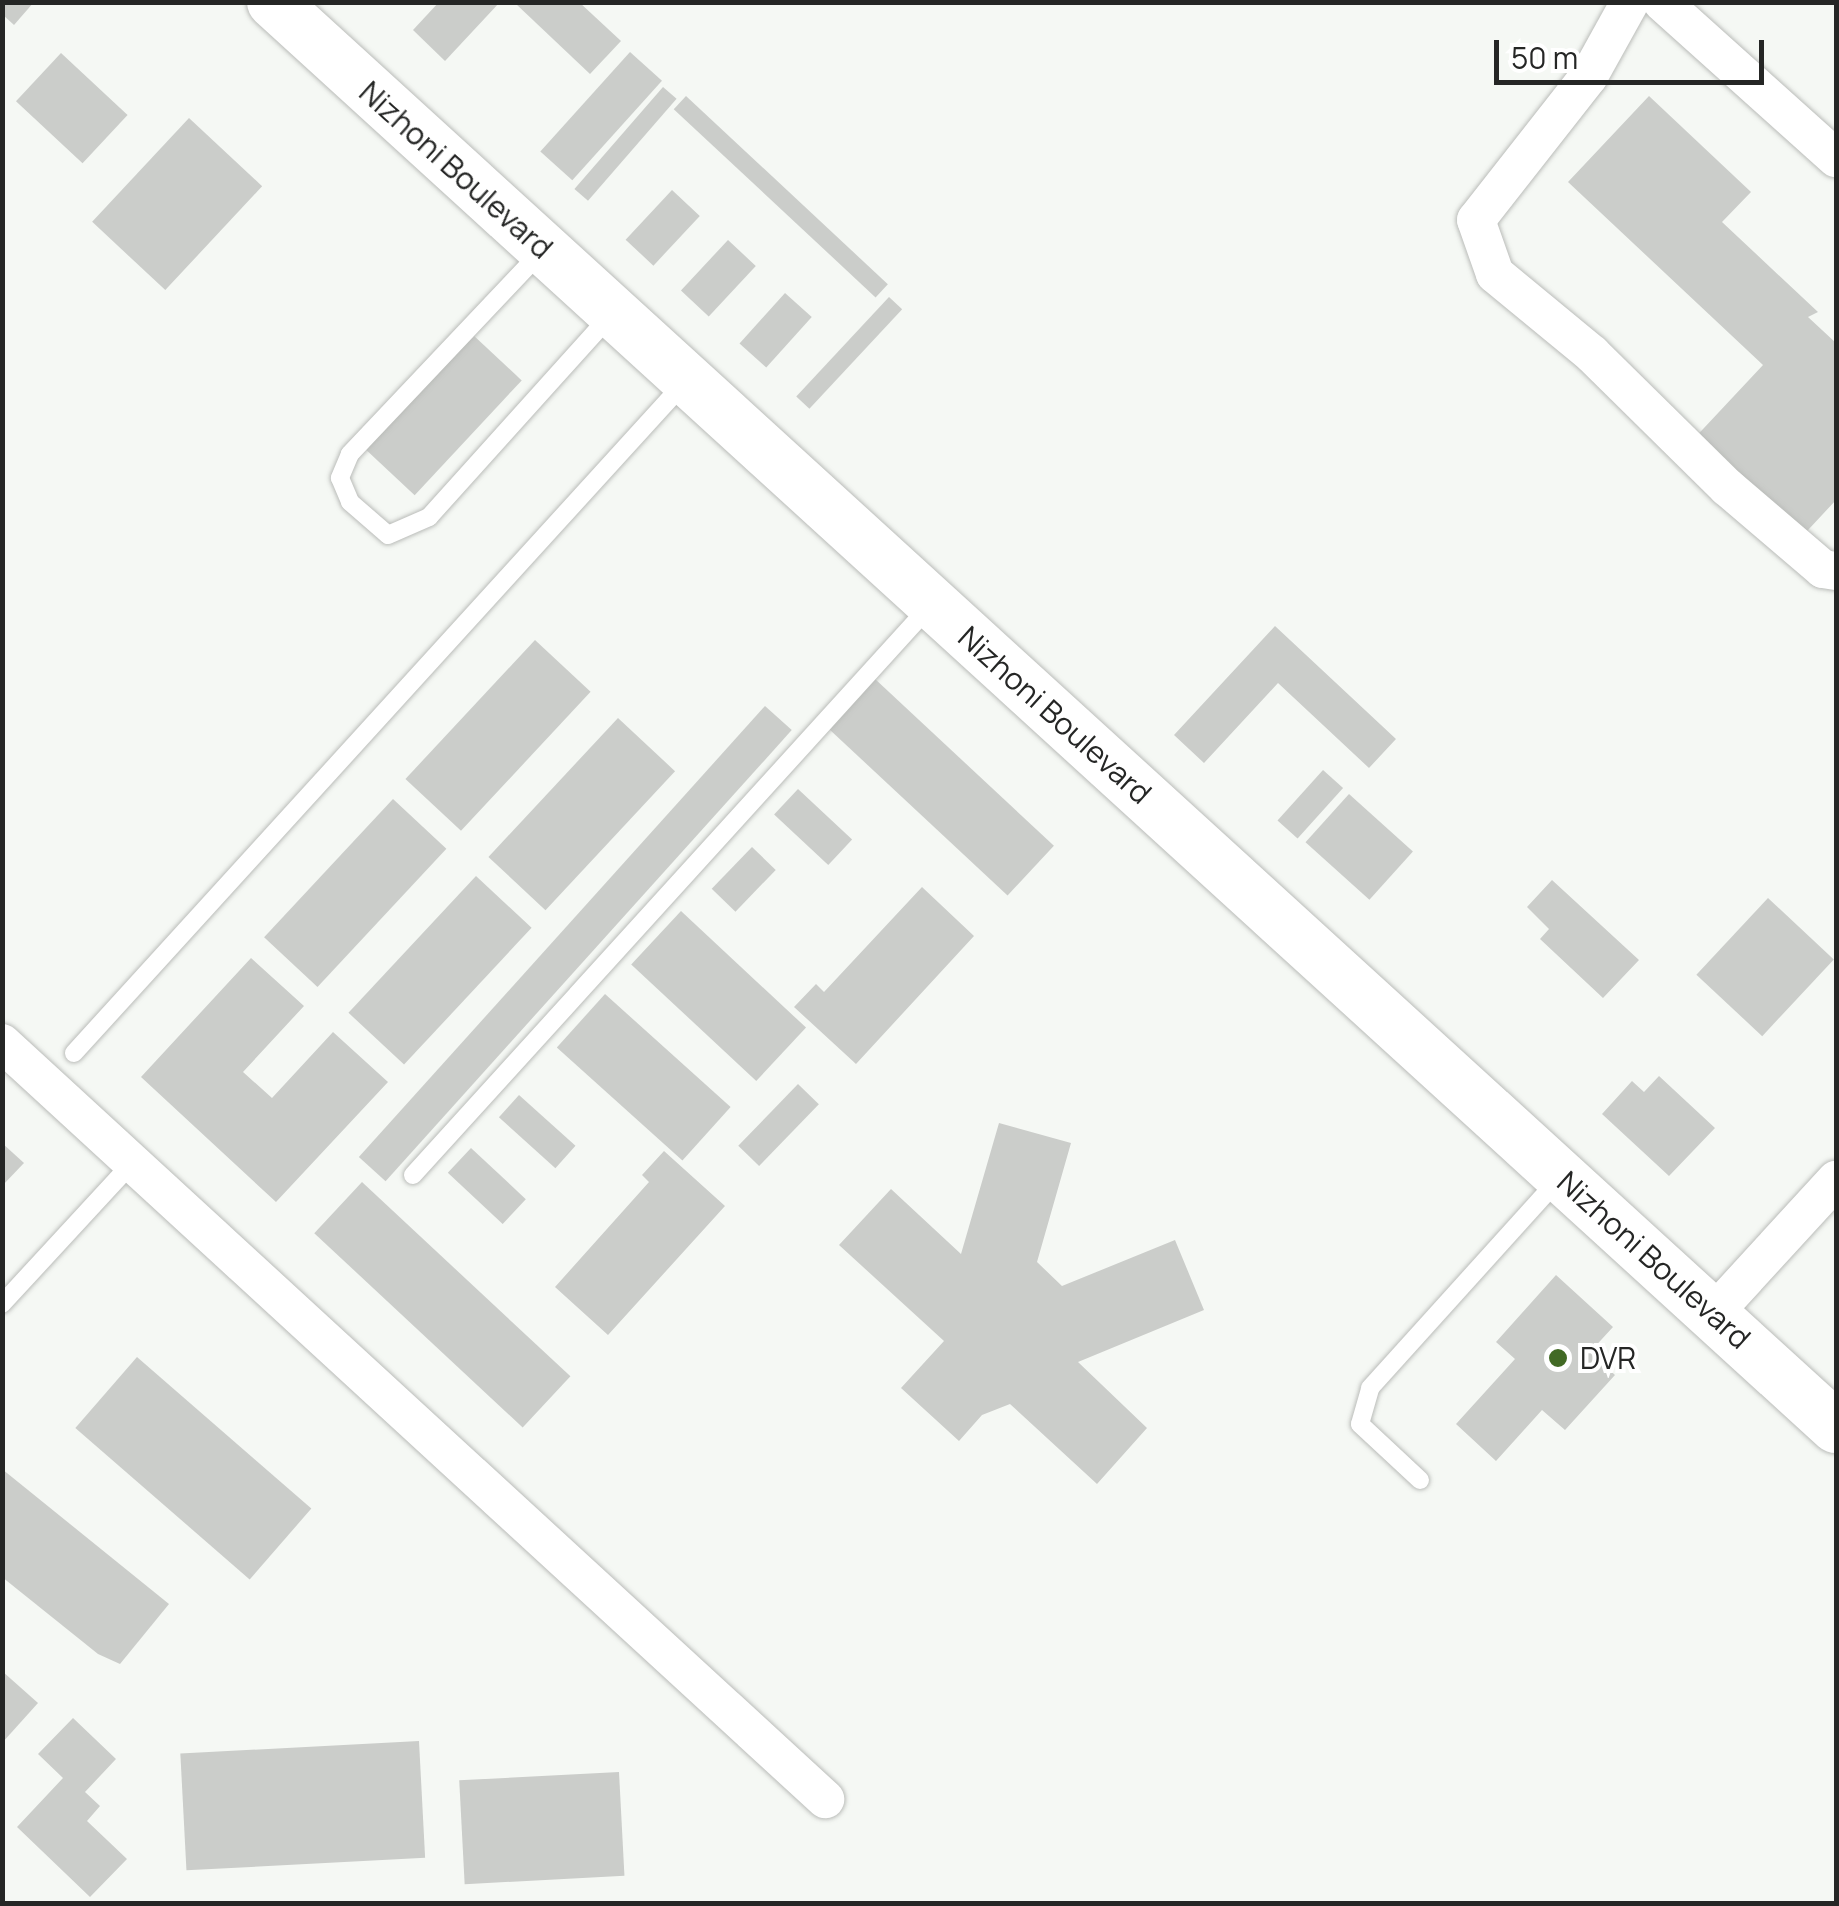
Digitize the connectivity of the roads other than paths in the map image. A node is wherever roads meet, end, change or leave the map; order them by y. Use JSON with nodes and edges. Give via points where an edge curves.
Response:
{"nodes":[{"id":1,"x":274,"y":2,"type":"edge"},
{"id":2,"x":1630,"y":2,"type":"edge"},
{"id":3,"x":1662,"y":2,"type":"edge"},
{"id":4,"x":1836,"y":158,"type":"edge"},
{"id":5,"x":543,"y":250,"type":"junction"},
{"id":6,"x":613,"y":314,"type":"junction"},
{"id":7,"x":686,"y":382,"type":"junction"},
{"id":8,"x":1836,"y":571,"type":"edge"},
{"id":9,"x":932,"y":604,"type":"junction"},
{"id":10,"x":2,"y":1042,"type":"edge"},
{"id":11,"x":74,"y":1054,"type":"dead end"},
{"id":12,"x":133,"y":1162,"type":"junction"},
{"id":13,"x":413,"y":1175,"type":"dead end"},
{"id":14,"x":1561,"y":1176,"type":"junction"},
{"id":15,"x":1836,"y":1180,"type":"edge"},
{"id":16,"x":2,"y":1304,"type":"edge"},
{"id":17,"x":1713,"y":1314,"type":"junction"},
{"id":18,"x":1836,"y":1427,"type":"edge"},
{"id":19,"x":1420,"y":1480,"type":"dead end"},
{"id":20,"x":825,"y":1799,"type":"dead end"}],
"edges":[{"from":1,"to":5,"type":"main road","name":"Nizhoni Boulevard"},
{"from":2,"to":8,"type":"street","via":[[1590,76],[1476,220],[1495,274],[1592,354],[1741,499],[1823,570]]},
{"from":3,"to":4,"type":"street"},
{"from":5,"to":6,"type":"main road","name":"Nizhoni Boulevard"},
{"from":5,"to":6,"type":"lane","via":[[350,454],[340,478],[350,502],[388,536],[429,517]]},
{"from":6,"to":7,"type":"main road","name":"Nizhoni Boulevard"},
{"from":7,"to":9,"type":"main road","name":"Nizhoni Boulevard"},
{"from":7,"to":11,"type":"lane"},
{"from":9,"to":13,"type":"lane"},
{"from":9,"to":14,"type":"main road","name":"Nizhoni Boulevard"},
{"from":10,"to":12,"type":"street"},
{"from":12,"to":16,"type":"lane"},
{"from":12,"to":20,"type":"street"},
{"from":14,"to":17,"type":"main road","name":"Nizhoni Boulevard"},
{"from":14,"to":19,"type":"lane","via":[[1370,1388],[1360,1424]]},
{"from":15,"to":17,"type":"street"},
{"from":17,"to":18,"type":"main road","name":"Nizhoni Boulevard"}]}
